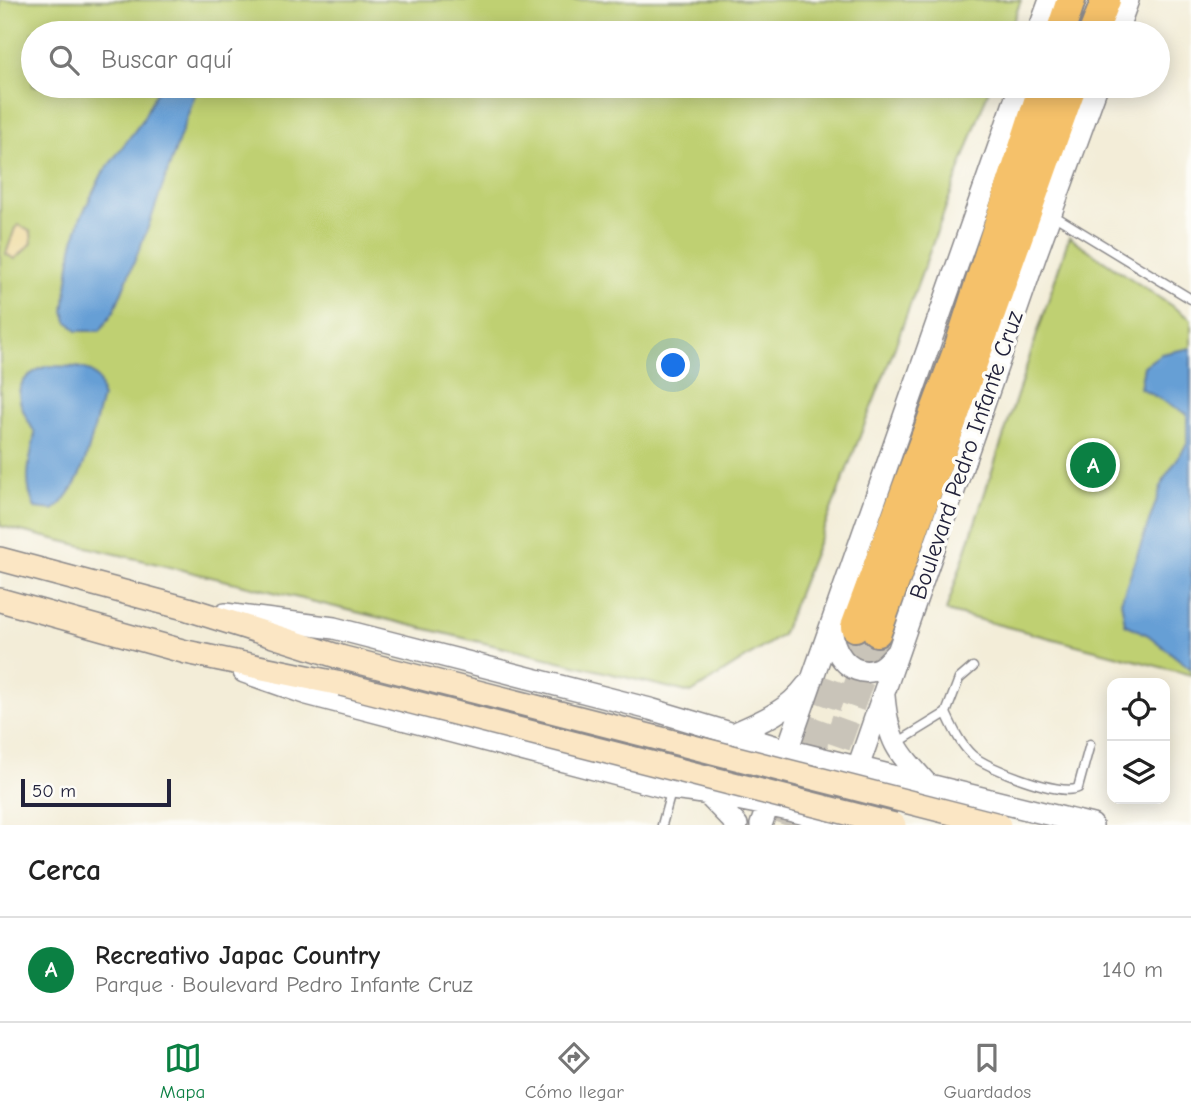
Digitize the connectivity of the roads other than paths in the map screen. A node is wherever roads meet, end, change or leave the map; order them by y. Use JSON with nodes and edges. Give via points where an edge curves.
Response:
{"nodes":[{"id":1,"x":1050,"y":0,"type":"edge"},
{"id":2,"x":1070,"y":0,"type":"edge"},
{"id":3,"x":1106,"y":0,"type":"edge"},
{"id":4,"x":1128,"y":0,"type":"edge"},
{"id":5,"x":1042,"y":21,"type":"edge"},
{"id":6,"x":1064,"y":21,"type":"edge"},
{"id":7,"x":1098,"y":21,"type":"edge"},
{"id":8,"x":1120,"y":21,"type":"edge"},
{"id":9,"x":1017,"y":98,"type":"edge"},
{"id":10,"x":1039,"y":98,"type":"edge"},
{"id":11,"x":1067,"y":98,"type":"edge"},
{"id":12,"x":1093,"y":98,"type":"edge"},
{"id":13,"x":1051,"y":214,"type":"junction"},
{"id":14,"x":1191,"y":299,"type":"edge"},
{"id":15,"x":0,"y":559,"type":"edge"},
{"id":16,"x":0,"y":600,"type":"edge"},
{"id":17,"x":188,"y":609,"type":"junction"},
{"id":18,"x":865,"y":633,"type":"junction"},
{"id":19,"x":186,"y":652,"type":"junction"},
{"id":20,"x":817,"y":664,"type":"junction"},
{"id":21,"x":973,"y":667,"type":"dead end"},
{"id":22,"x":884,"y":691,"type":"junction"},
{"id":23,"x":946,"y":713,"type":"junction"},
{"id":24,"x":733,"y":734,"type":"junction"},
{"id":25,"x":1090,"y":744,"type":"dead end"},
{"id":26,"x":895,"y":745,"type":"junction"},
{"id":27,"x":787,"y":750,"type":"junction"},
{"id":28,"x":858,"y":767,"type":"junction"},
{"id":29,"x":928,"y":785,"type":"junction"},
{"id":30,"x":671,"y":789,"type":"junction"},
{"id":31,"x":706,"y":793,"type":"junction"},
{"id":32,"x":764,"y":815,"type":"edge"},
{"id":33,"x":842,"y":824,"type":"edge"},
{"id":34,"x":662,"y":825,"type":"edge"},
{"id":35,"x":737,"y":825,"type":"edge"},
{"id":36,"x":894,"y":825,"type":"edge"},
{"id":37,"x":999,"y":825,"type":"edge"},
{"id":38,"x":1092,"y":825,"type":"edge"}],
"edges":[{"from":1,"to":5,"type":"street"},
{"from":2,"to":6,"type":"highway"},
{"from":3,"to":7,"type":"highway"},
{"from":4,"to":8,"type":"street"},
{"from":9,"to":18,"type":"street","name":"Boulevard Pedro Infante Cruz"},
{"from":10,"to":18,"type":"highway","name":"Boulevard Pedro Infante Cruz"},
{"from":11,"to":18,"type":"highway","name":"Boulevard Pedro Infante Cruz"},
{"from":12,"to":13,"type":"street","name":"Boulevard Pedro Infante Cruz"},
{"from":13,"to":14,"type":"lane"},
{"from":13,"to":18,"type":"street","name":"Boulevard Pedro Infante Cruz"},
{"from":15,"to":17,"type":"main road"},
{"from":16,"to":19,"type":"main road"},
{"from":17,"to":24,"type":"street","via":[[334,628]]},
{"from":17,"to":37,"type":"main road","bridge":true,"via":[[340,657]]},
{"from":18,"to":20,"type":"street","name":"Boulevard Pedro Infante Cruz"},
{"from":18,"to":22,"type":"street","name":"Boulevard Pedro Infante Cruz"},
{"from":19,"to":30,"type":"street","via":[[307,694]]},
{"from":19,"to":36,"type":"main road","bridge":true,"via":[[341,684]]},
{"from":20,"to":24,"type":"street","via":[[792,702]]},
{"from":20,"to":27,"type":"street","name":"Boulevard Pedro Infante Cruz"},
{"from":21,"to":23,"type":"lane","via":[[959,678]]},
{"from":22,"to":26,"type":"street"},
{"from":22,"to":28,"type":"street","name":"Boulevard Pedro Infante Cruz"},
{"from":23,"to":25,"type":"lane","via":[[970,754],[982,763],[1061,790],[1078,788]]},
{"from":23,"to":26,"type":"lane"},
{"from":24,"to":27,"type":"street"},
{"from":26,"to":29,"type":"street"},
{"from":27,"to":28,"type":"street"},
{"from":27,"to":32,"type":"street","name":"Boulevard Pedro Infante Cruz"},
{"from":28,"to":29,"type":"street"},
{"from":28,"to":33,"type":"street","name":"Boulevard Pedro Infante Cruz"},
{"from":29,"to":38,"type":"street"},
{"from":30,"to":31,"type":"street"},
{"from":30,"to":34,"type":"lane"},
{"from":31,"to":32,"type":"street"},
{"from":31,"to":35,"type":"street"},
{"from":32,"to":33,"type":"street"}]}
